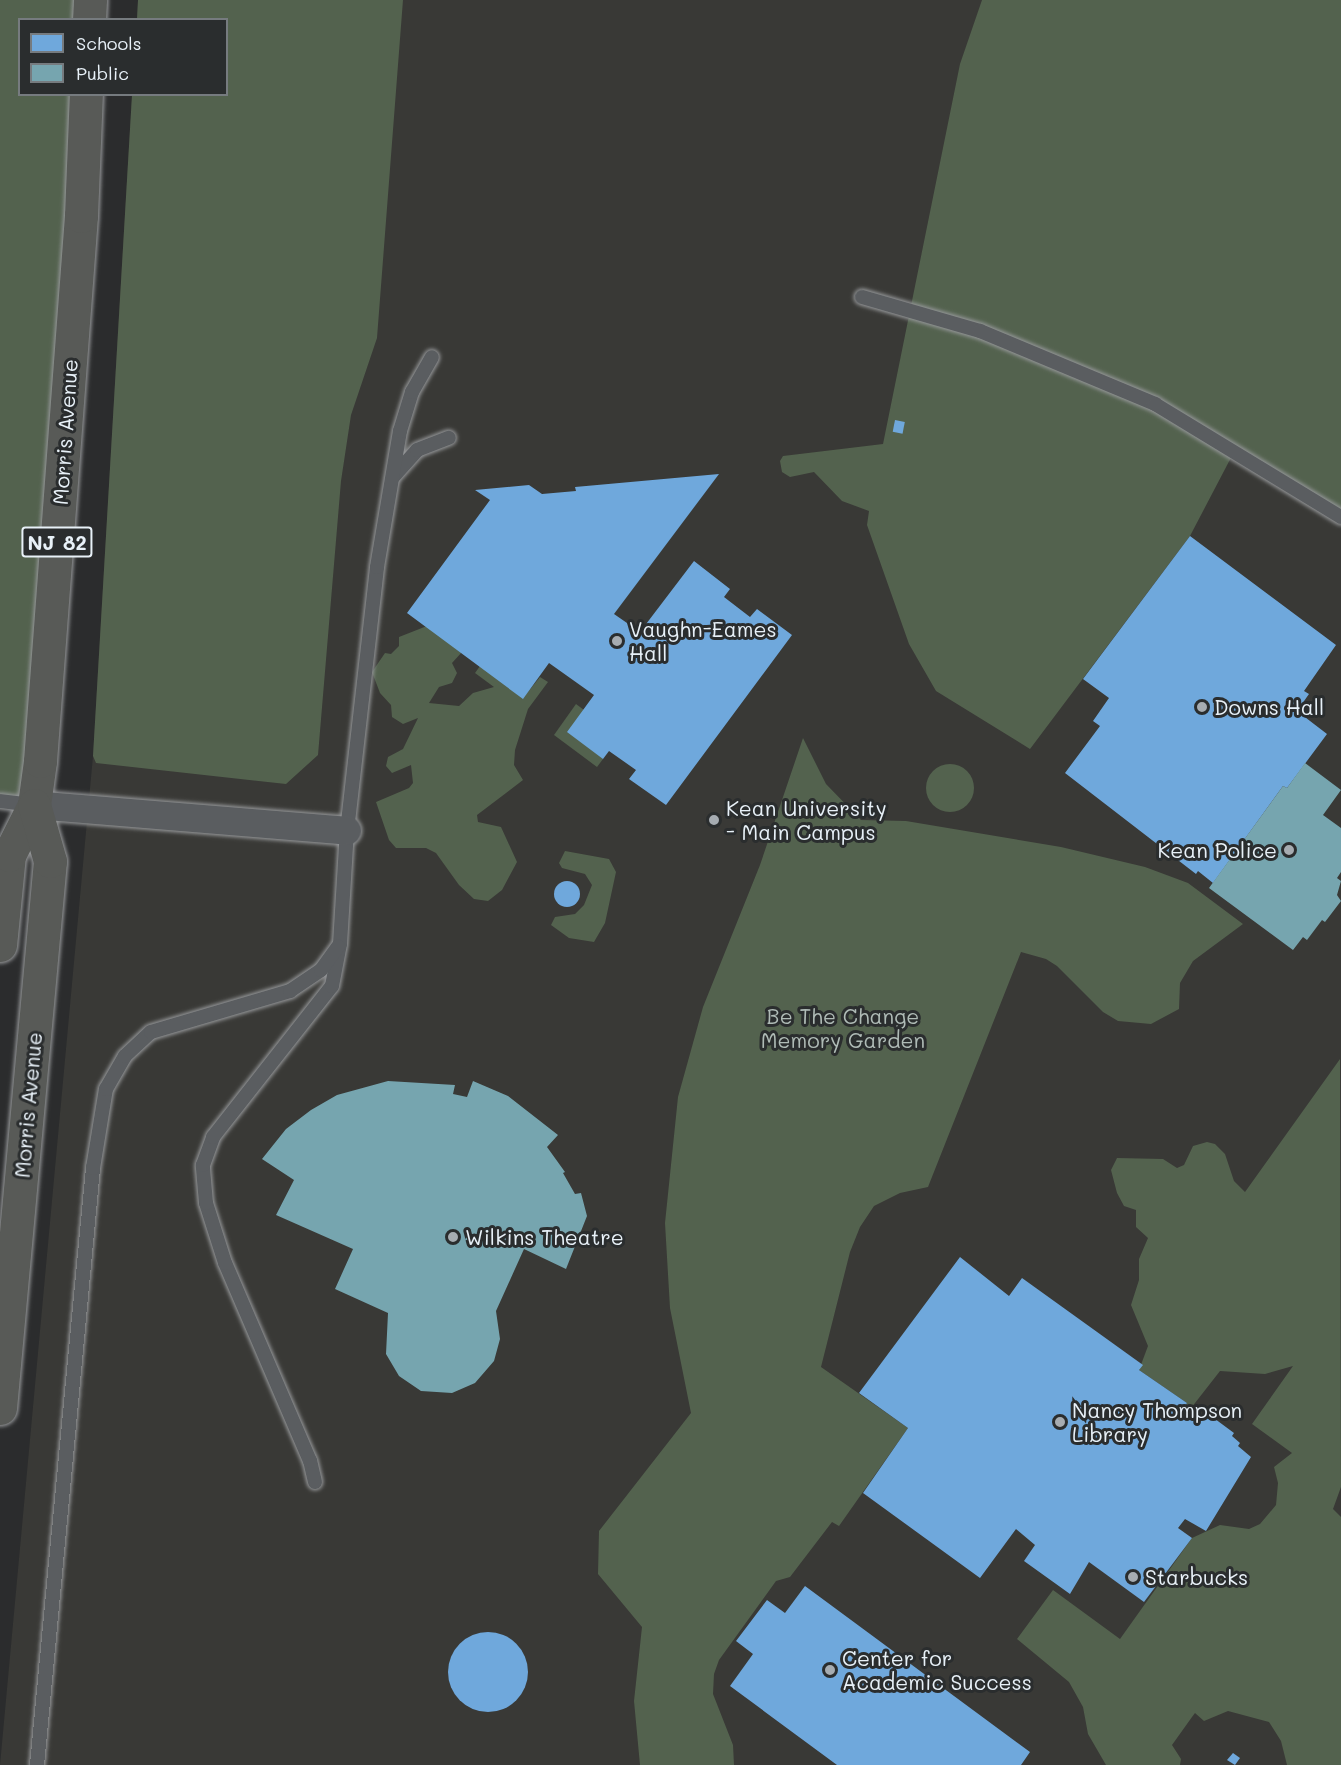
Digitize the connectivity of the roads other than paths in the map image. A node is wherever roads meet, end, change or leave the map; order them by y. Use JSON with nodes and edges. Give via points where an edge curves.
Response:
{"nodes":[{"id":1,"x":90,"y":0,"type":"edge"},
{"id":2,"x":89,"y":18,"type":"edge"},
{"id":3,"x":86,"y":96,"type":"edge"},
{"id":4,"x":862,"y":297,"type":"dead end"},
{"id":5,"x":432,"y":357,"type":"dead end"},
{"id":6,"x":449,"y":438,"type":"dead end"},
{"id":7,"x":393,"y":477,"type":"junction"},
{"id":8,"x":1341,"y":517,"type":"edge"},
{"id":9,"x":0,"y":801,"type":"edge"},
{"id":10,"x":34,"y":805,"type":"junction"},
{"id":11,"x":347,"y":831,"type":"junction"},
{"id":12,"x":340,"y":944,"type":"junction"},
{"id":13,"x":0,"y":945,"type":"edge"},
{"id":14,"x":0,"y":1408,"type":"edge"},
{"id":15,"x":315,"y":1482,"type":"dead end"},
{"id":16,"x":37,"y":1765,"type":"edge"}],
"edges":[{"from":1,"to":2,"type":"main road"},
{"from":3,"to":10,"type":"main road","name":"Morris Avenue","number":"NJ 82","via":[[76,279]]},
{"from":4,"to":8,"type":"lane","via":[[980,331],[1175,415]]},
{"from":5,"to":7,"type":"lane","via":[[412,392],[400,431]]},
{"from":6,"to":7,"type":"lane","via":[[417,450]]},
{"from":7,"to":11,"type":"lane","via":[[377,567]]},
{"from":9,"to":10,"type":"lane"},
{"from":10,"to":11,"type":"street"},
{"from":10,"to":13,"type":"main road","name":"Morris Avenue","number":"NJ 82","via":[[9,855]]},
{"from":10,"to":14,"type":"main road","name":"Morris Avenue","number":"NJ 82","via":[[50,861]]},
{"from":11,"to":12,"type":"lane"},
{"from":12,"to":15,"type":"lane","via":[[332,986],[213,1137],[203,1166],[206,1203],[225,1263],[310,1461]]},
{"from":12,"to":16,"type":"lane","via":[[321,970],[290,991],[151,1032],[124,1056],[106,1089],[93,1168]]}]}
